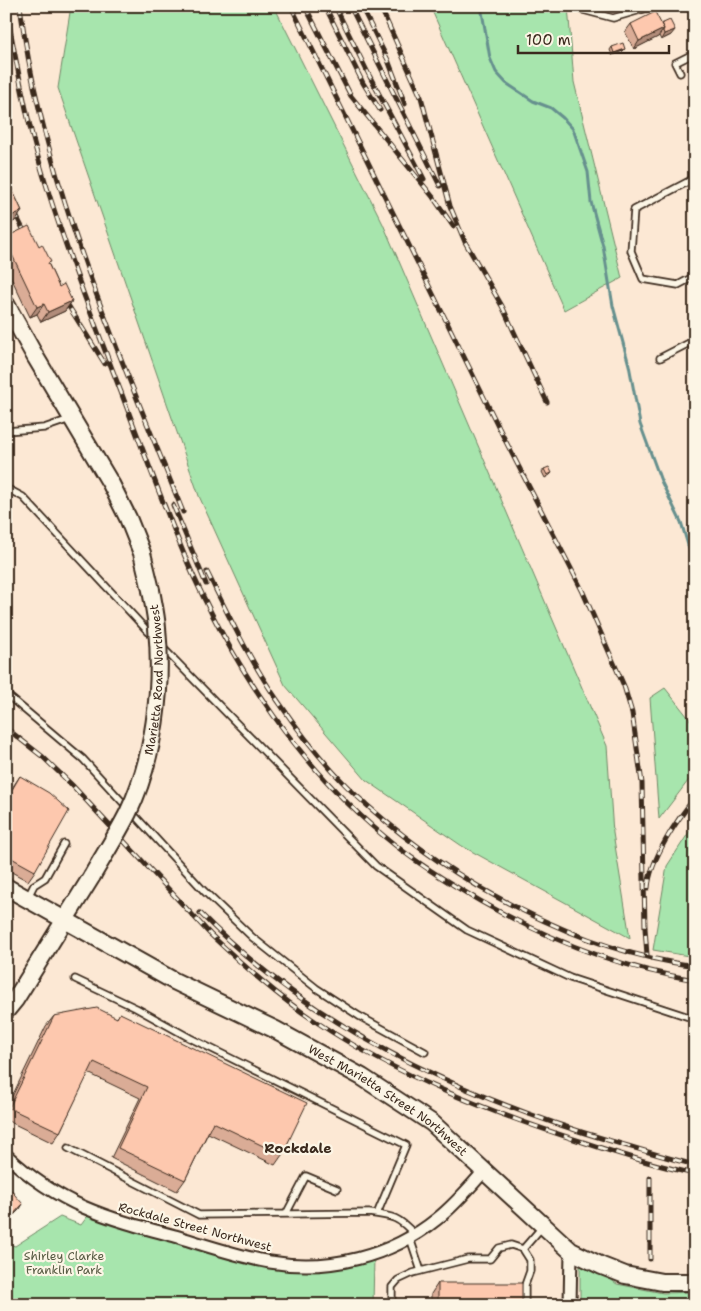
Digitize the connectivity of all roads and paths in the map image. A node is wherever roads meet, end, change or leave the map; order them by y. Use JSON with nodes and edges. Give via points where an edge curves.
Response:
{"nodes":[{"id":1,"x":578,"y":6,"type":"edge"},
{"id":2,"x":654,"y":6,"type":"edge"},
{"id":3,"x":695,"y":53,"type":"edge"},
{"id":4,"x":680,"y":73,"type":"dead end"},
{"id":5,"x":695,"y":178,"type":"edge"},
{"id":6,"x":695,"y":276,"type":"edge"},
{"id":7,"x":6,"y":304,"type":"edge"},
{"id":8,"x":695,"y":340,"type":"edge"},
{"id":9,"x":660,"y":358,"type":"dead end"},
{"id":10,"x":72,"y":418,"type":"junction"},
{"id":11,"x":6,"y":431,"type":"edge"},
{"id":12,"x":6,"y":488,"type":"edge"},
{"id":13,"x":6,"y":694,"type":"edge"},
{"id":14,"x":64,"y":844,"type":"dead end"},
{"id":15,"x":6,"y":887,"type":"edge"},
{"id":16,"x":27,"y":899,"type":"junction"},
{"id":17,"x":65,"y":921,"type":"junction"},
{"id":18,"x":75,"y":979,"type":"dead end"},
{"id":19,"x":6,"y":1011,"type":"edge"},
{"id":20,"x":695,"y":1019,"type":"edge"},
{"id":21,"x":425,"y":1052,"type":"dead end"},
{"id":22,"x":68,"y":1148,"type":"dead end"},
{"id":23,"x":6,"y":1155,"type":"edge"},
{"id":24,"x":485,"y":1170,"type":"junction"},
{"id":25,"x":337,"y":1189,"type":"dead end"},
{"id":26,"x":286,"y":1214,"type":"junction"},
{"id":27,"x":377,"y":1214,"type":"junction"},
{"id":28,"x":543,"y":1226,"type":"junction"},
{"id":29,"x":412,"y":1237,"type":"junction"},
{"id":30,"x":523,"y":1250,"type":"junction"},
{"id":31,"x":571,"y":1251,"type":"junction"},
{"id":32,"x":421,"y":1271,"type":"junction"},
{"id":33,"x":695,"y":1282,"type":"edge"},
{"id":34,"x":392,"y":1305,"type":"edge"},
{"id":35,"x":525,"y":1305,"type":"edge"},
{"id":36,"x":570,"y":1305,"type":"edge"}],
"edges":[{"from":1,"to":2,"type":"lane","via":[[579,9],[613,18]]},
{"from":3,"to":4,"type":"lane","via":[[675,63]]},
{"from":5,"to":6,"type":"lane","via":[[634,210],[631,251],[643,279],[678,285]]},
{"from":7,"to":10,"type":"street","name":"Marietta Road Northwest"},
{"from":8,"to":9,"type":"lane"},
{"from":10,"to":11,"type":"lane","via":[[44,428]]},
{"from":10,"to":17,"type":"street","name":"Marietta Road Northwest","bridge":true,"via":[[111,484],[142,553],[157,627],[159,665],[156,715],[144,770],[128,813]]},
{"from":12,"to":20,"type":"lane","via":[[23,497],[132,615],[376,866],[467,930],[570,978]]},
{"from":13,"to":21,"type":"lane","via":[[83,759],[184,871],[252,937],[316,988]]},
{"from":14,"to":16,"type":"lane","via":[[45,878],[34,885]]},
{"from":15,"to":16,"type":"street","name":"West Marietta Street Northwest"},
{"from":16,"to":17,"type":"street","name":"West Marietta Street Northwest"},
{"from":17,"to":19,"type":"street","name":"Marietta Road Northwest"},
{"from":17,"to":24,"type":"street","name":"West Marietta Street Northwest","via":[[362,1077],[432,1123]]},
{"from":18,"to":27,"type":"lane","via":[[406,1145]]},
{"from":22,"to":26,"type":"lane","via":[[199,1215]]},
{"from":23,"to":29,"type":"street","name":"Rockdale Street Northwest","via":[[23,1171],[82,1208],[113,1220],[269,1262],[329,1265],[387,1250]]},
{"from":24,"to":28,"type":"street","name":"West Marietta Street Northwest"},
{"from":24,"to":29,"type":"street","name":"Rockdale Street Northwest","via":[[438,1219]]},
{"from":25,"to":26,"type":"lane","via":[[306,1176]]},
{"from":26,"to":27,"type":"lane"},
{"from":27,"to":29,"type":"lane","via":[[392,1216],[404,1223]]},
{"from":28,"to":30,"type":"lane"},
{"from":28,"to":31,"type":"street","name":"West Marietta Street Northwest"},
{"from":29,"to":32,"type":"lane"},
{"from":30,"to":32,"type":"lane","via":[[511,1244],[499,1248],[490,1259],[468,1259]]},
{"from":30,"to":35,"type":"lane","via":[[530,1260]]},
{"from":31,"to":33,"type":"street","name":"West Marietta Street Northwest","via":[[625,1275],[662,1282]]},
{"from":31,"to":36,"type":"street"},
{"from":32,"to":34,"type":"lane","via":[[398,1280],[392,1288]]}]}
